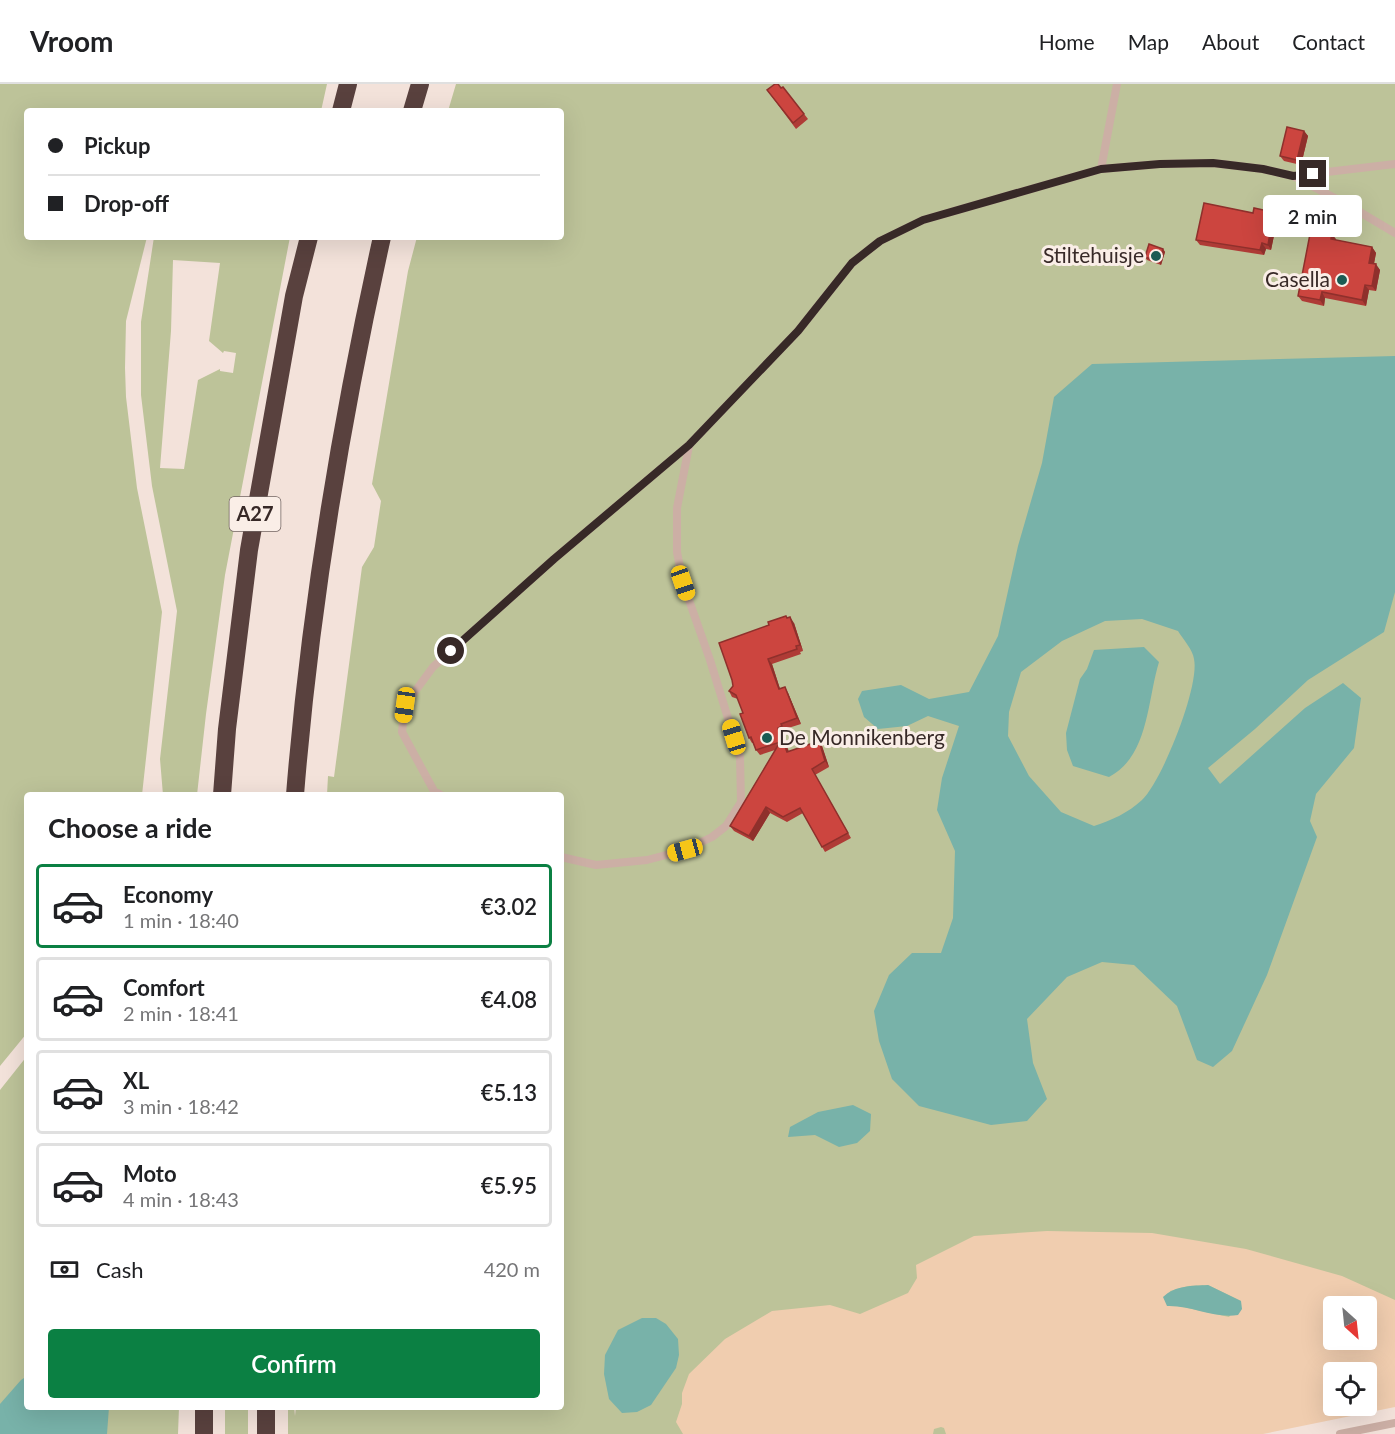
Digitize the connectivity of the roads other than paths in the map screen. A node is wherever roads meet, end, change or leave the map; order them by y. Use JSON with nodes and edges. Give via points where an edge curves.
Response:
{"nodes":[{"id":1,"x":348,"y":84,"type":"edge"},
{"id":2,"x":420,"y":84,"type":"edge"},
{"id":3,"x":1117,"y":84,"type":"edge"},
{"id":4,"x":342,"y":108,"type":"edge"},
{"id":5,"x":413,"y":108,"type":"edge"},
{"id":6,"x":1395,"y":164,"type":"edge"},
{"id":7,"x":1101,"y":169,"type":"junction"},
{"id":8,"x":1293,"y":176,"type":"junction"},
{"id":9,"x":1395,"y":233,"type":"edge"},
{"id":10,"x":308,"y":240,"type":"edge"},
{"id":11,"x":381,"y":240,"type":"edge"},
{"id":12,"x":689,"y":445,"type":"junction"},
{"id":13,"x":222,"y":792,"type":"edge"},
{"id":14,"x":295,"y":792,"type":"edge"},
{"id":15,"x":436,"y":792,"type":"edge"},
{"id":16,"x":564,"y":858,"type":"edge"},
{"id":17,"x":204,"y":1410,"type":"edge"},
{"id":18,"x":266,"y":1410,"type":"edge"},
{"id":19,"x":1395,"y":1423,"type":"edge"},
{"id":20,"x":204,"y":1434,"type":"edge"},
{"id":21,"x":266,"y":1434,"type":"edge"},
{"id":22,"x":1340,"y":1434,"type":"edge"}],
"edges":[{"from":1,"to":4,"type":"highway"},
{"from":2,"to":5,"type":"highway"},
{"from":3,"to":7,"type":"lane"},
{"from":6,"to":8,"type":"lane"},
{"from":7,"to":8,"type":"lane","via":[[1213,163]]},
{"from":7,"to":12,"type":"lane","via":[[923,220],[880,241],[852,263],[798,331]]},
{"from":8,"to":9,"type":"lane"},
{"from":10,"to":13,"type":"highway","number":"A27","via":[[294,296],[249,550]]},
{"from":11,"to":14,"type":"highway","via":[[323,550]]},
{"from":12,"to":15,"type":"lane","via":[[433,667],[405,705],[402,732]]},
{"from":12,"to":16,"type":"lane","via":[[677,508],[677,552],[683,583],[740,757],[741,802],[726,826],[685,850],[646,860],[596,865]]},
{"from":17,"to":20,"type":"highway"},
{"from":18,"to":21,"type":"highway"},
{"from":19,"to":22,"type":"lane"}]}
